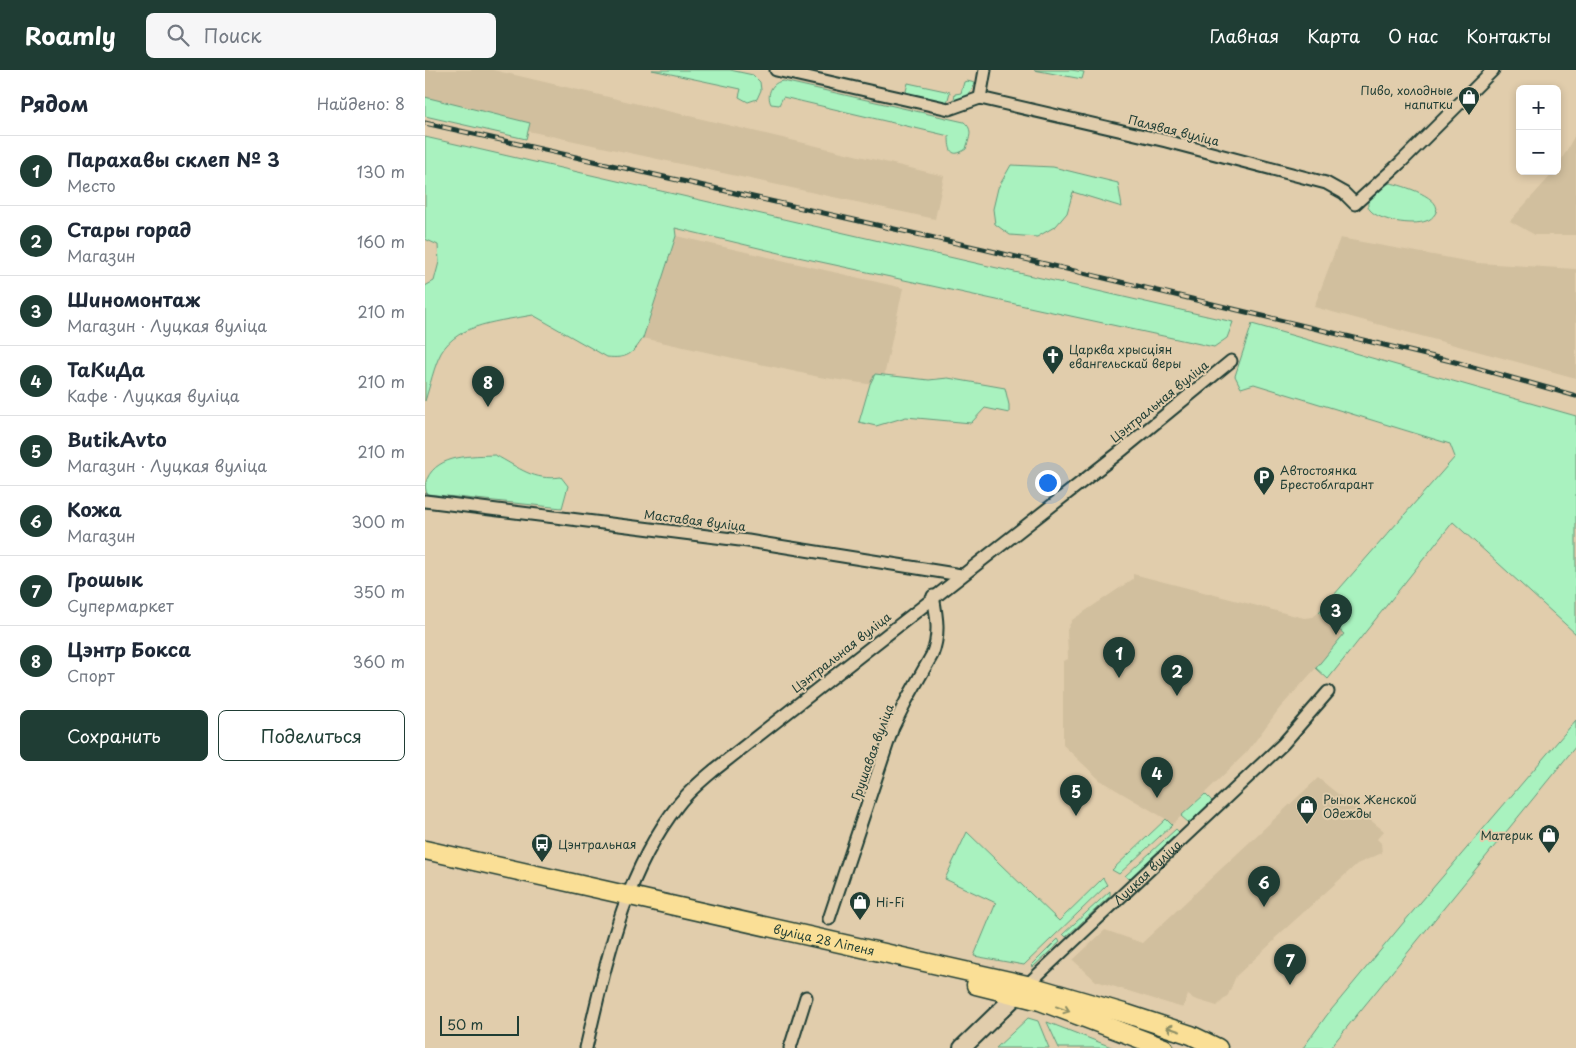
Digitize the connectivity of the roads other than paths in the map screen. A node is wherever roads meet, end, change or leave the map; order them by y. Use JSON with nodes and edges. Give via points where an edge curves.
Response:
{"nodes":[{"id":1,"x":776,"y":70,"type":"edge"},
{"id":2,"x":985,"y":70,"type":"edge"},
{"id":3,"x":1493,"y":70,"type":"edge"},
{"id":4,"x":980,"y":98,"type":"junction"},
{"id":5,"x":1231,"y":361,"type":"dead end"},
{"id":6,"x":425,"y":501,"type":"edge"},
{"id":7,"x":961,"y":575,"type":"junction"},
{"id":8,"x":933,"y":596,"type":"junction"},
{"id":9,"x":1328,"y":692,"type":"dead end"},
{"id":10,"x":425,"y":850,"type":"edge"},
{"id":11,"x":425,"y":860,"type":"edge"},
{"id":12,"x":626,"y":900,"type":"junction"},
{"id":13,"x":829,"y":919,"type":"dead end"},
{"id":14,"x":1022,"y":990,"type":"junction"},
{"id":15,"x":807,"y":997,"type":"dead end"},
{"id":16,"x":586,"y":1048,"type":"edge"},
{"id":17,"x":791,"y":1048,"type":"edge"},
{"id":18,"x":962,"y":1048,"type":"edge"},
{"id":19,"x":1165,"y":1048,"type":"edge"},
{"id":20,"x":1218,"y":1048,"type":"edge"}],
"edges":[{"from":1,"to":4,"type":"street","via":[[949,109]]},
{"from":2,"to":4,"type":"street"},
{"from":3,"to":4,"type":"street","name":"Палявая вуліца","via":[[1355,204],[1345,193],[1326,183],[1166,141]]},
{"from":5,"to":7,"type":"street","name":"Цэнтральная вуліца"},
{"from":6,"to":7,"type":"street","name":"Маставая вуліца","via":[[748,541]]},
{"from":7,"to":8,"type":"street","name":"Цэнтральная вуліца"},
{"from":8,"to":12,"type":"street","name":"Цэнтральная вуліца","via":[[713,770],[689,793],[659,832]]},
{"from":8,"to":13,"type":"street","name":"Грушавая вуліца","via":[[936,646],[893,727]]},
{"from":9,"to":14,"type":"street","name":"Луцкая вуліца","via":[[1283,744]]},
{"from":10,"to":12,"type":"main road","name":"вуліца 28 Ліпеня"},
{"from":11,"to":12,"type":"main road","name":"вуліца 28 Ліпеня"},
{"from":12,"to":14,"type":"main road","name":"вуліца 28 Ліпеня"},
{"from":12,"to":16,"type":"street","name":"Цэнтральная вуліца","via":[[611,942]]},
{"from":14,"to":18,"type":"main road","name":"Луцкая вуліца"},
{"from":14,"to":19,"type":"main road","name":"вуліца 28 Ліпеня","one_way":true,"via":[[1040,1001]]},
{"from":20,"to":14,"type":"main road","name":"вуліца 28 Ліпеня","one_way":true,"via":[[1191,1035],[1127,1014]]},
{"from":15,"to":17,"type":"street"}]}
